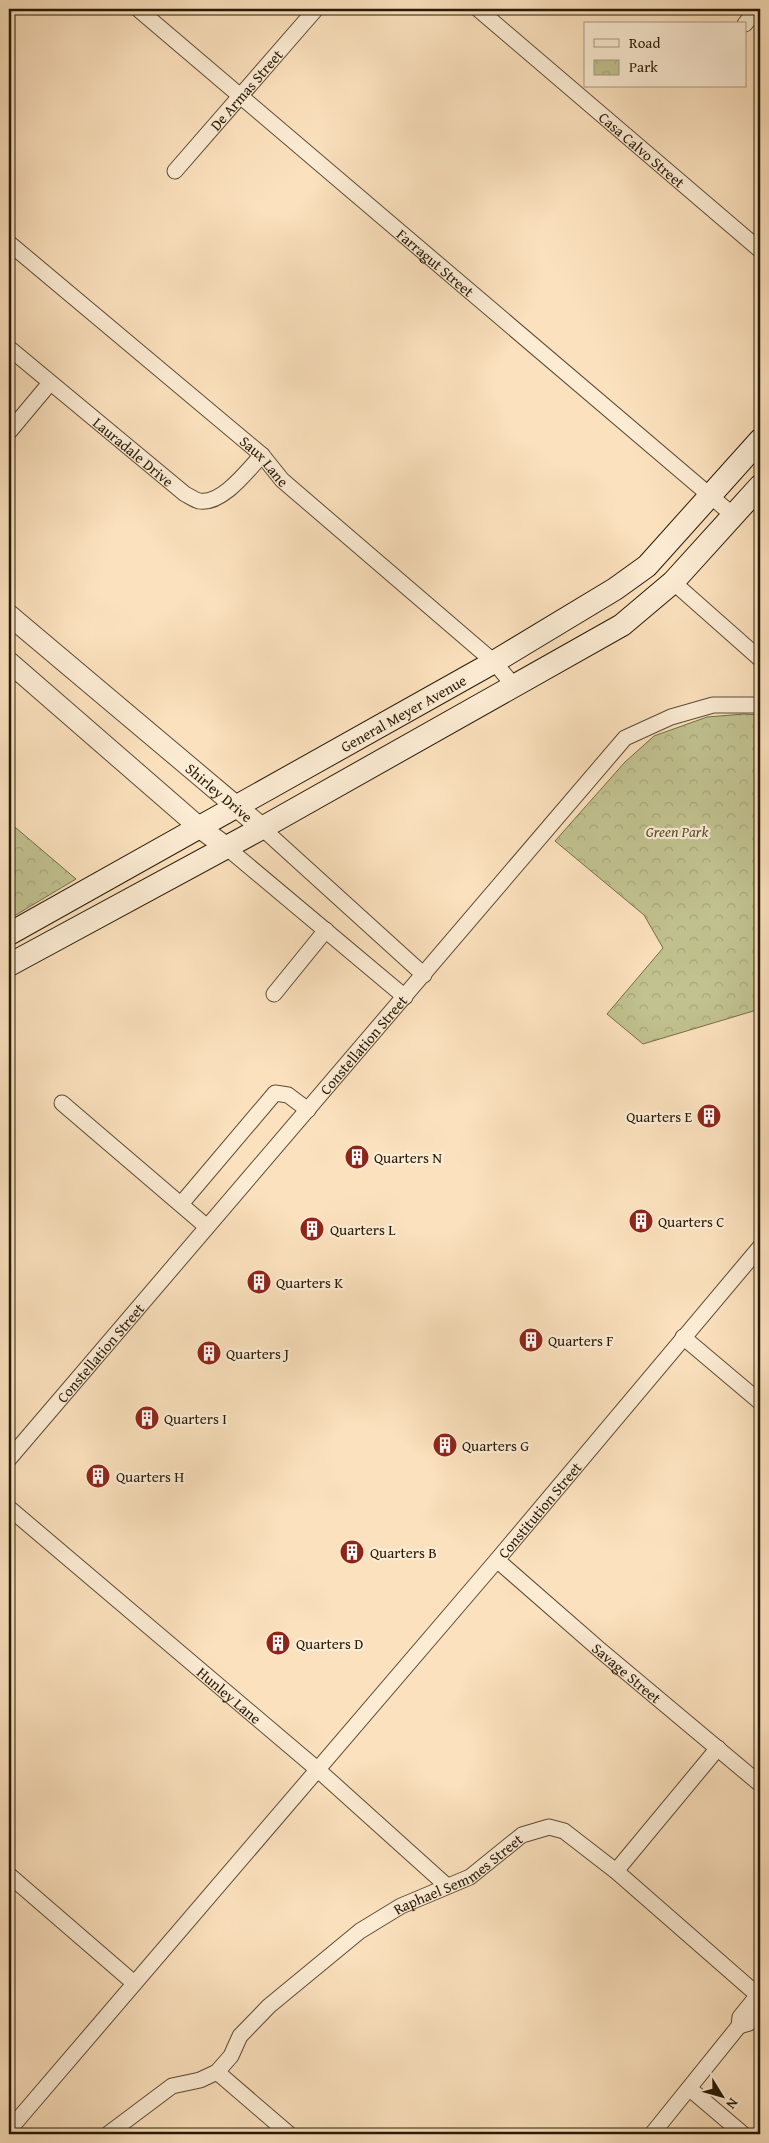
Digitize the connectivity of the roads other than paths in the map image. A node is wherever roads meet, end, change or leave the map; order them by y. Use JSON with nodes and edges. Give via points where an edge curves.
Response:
{"nodes":[{"id":1,"x":138,"y":9,"type":"edge"},
{"id":2,"x":316,"y":9,"type":"edge"},
{"id":3,"x":478,"y":9,"type":"edge"},
{"id":4,"x":757,"y":9,"type":"edge"},
{"id":5,"x":746,"y":23,"type":"edge"},
{"id":6,"x":241,"y":95,"type":"junction"},
{"id":7,"x":175,"y":171,"type":"dead end"},
{"id":8,"x":9,"y":243,"type":"edge"},
{"id":9,"x":760,"y":250,"type":"edge"},
{"id":10,"x":9,"y":348,"type":"edge"},
{"id":11,"x":50,"y":383,"type":"junction"},
{"id":12,"x":9,"y":432,"type":"edge"},
{"id":13,"x":760,"y":440,"type":"edge"},
{"id":14,"x":262,"y":455,"type":"junction"},
{"id":15,"x":760,"y":486,"type":"edge"},
{"id":16,"x":711,"y":497,"type":"junction"},
{"id":17,"x":734,"y":516,"type":"junction"},
{"id":18,"x":673,"y":582,"type":"junction"},
{"id":19,"x":9,"y":615,"type":"edge"},
{"id":20,"x":760,"y":659,"type":"edge"},
{"id":21,"x":9,"y":662,"type":"edge"},
{"id":22,"x":494,"y":662,"type":"junction"},
{"id":23,"x":514,"y":687,"type":"junction"},
{"id":24,"x":760,"y":705,"type":"edge"},
{"id":25,"x":237,"y":807,"type":"junction"},
{"id":26,"x":200,"y":828,"type":"junction"},
{"id":27,"x":262,"y":828,"type":"junction"},
{"id":28,"x":226,"y":848,"type":"junction"},
{"id":29,"x":326,"y":930,"type":"junction"},
{"id":30,"x":9,"y":934,"type":"edge"},
{"id":31,"x":9,"y":965,"type":"edge"},
{"id":32,"x":424,"y":975,"type":"junction"},
{"id":33,"x":274,"y":994,"type":"dead end"},
{"id":34,"x":405,"y":997,"type":"junction"},
{"id":35,"x":62,"y":1103,"type":"dead end"},
{"id":36,"x":308,"y":1110,"type":"junction"},
{"id":37,"x":181,"y":1204,"type":"junction"},
{"id":38,"x":207,"y":1227,"type":"junction"},
{"id":39,"x":760,"y":1247,"type":"edge"},
{"id":40,"x":683,"y":1337,"type":"junction"},
{"id":41,"x":760,"y":1402,"type":"edge"},
{"id":42,"x":9,"y":1459,"type":"edge"},
{"id":43,"x":9,"y":1508,"type":"edge"},
{"id":44,"x":498,"y":1560,"type":"junction"},
{"id":45,"x":718,"y":1748,"type":"junction"},
{"id":46,"x":317,"y":1770,"type":"junction"},
{"id":47,"x":760,"y":1784,"type":"edge"},
{"id":48,"x":616,"y":1871,"type":"junction"},
{"id":49,"x":9,"y":1875,"type":"edge"},
{"id":50,"x":448,"y":1886,"type":"junction"},
{"id":51,"x":134,"y":1983,"type":"junction"},
{"id":52,"x":760,"y":1997,"type":"edge"},
{"id":53,"x":760,"y":2002,"type":"edge"},
{"id":54,"x":760,"y":2010,"type":"edge"},
{"id":55,"x":740,"y":2026,"type":"junction"},
{"id":56,"x":216,"y":2072,"type":"junction"},
{"id":57,"x":690,"y":2089,"type":"junction"},
{"id":58,"x":9,"y":2130,"type":"edge"},
{"id":59,"x":117,"y":2131,"type":"edge"},
{"id":60,"x":289,"y":2134,"type":"edge"},
{"id":61,"x":652,"y":2134,"type":"edge"},
{"id":62,"x":743,"y":2134,"type":"edge"}],
"edges":[{"from":1,"to":6,"type":"street","name":"Farragut Street"},
{"from":2,"to":6,"type":"street","name":"De Armas Street"},
{"from":3,"to":9,"type":"street","name":"Casa Calvo Street"},
{"from":4,"to":5,"type":"street"},
{"from":6,"to":7,"type":"street","name":"De Armas Street"},
{"from":6,"to":16,"type":"street","name":"Farragut Street"},
{"from":8,"to":14,"type":"street","name":"Saux Lane"},
{"from":10,"to":11,"type":"street","name":"Lauradale Drive"},
{"from":11,"to":12,"type":"street"},
{"from":11,"to":14,"type":"street","name":"Lauradale Drive","via":[[185,494],[199,501],[229,490]]},
{"from":13,"to":16,"type":"main road","name":"General Meyer Avenue"},
{"from":14,"to":22,"type":"street","name":"Saux Lane","via":[[282,480]]},
{"from":15,"to":17,"type":"main road","name":"General Meyer Avenue"},
{"from":16,"to":17,"type":"street","name":"Farragut Street"},
{"from":16,"to":22,"type":"main road","name":"General Meyer Avenue","via":[[647,566]]},
{"from":17,"to":18,"type":"main road","name":"General Meyer Avenue"},
{"from":18,"to":20,"type":"street"},
{"from":18,"to":23,"type":"main road","name":"General Meyer Avenue","via":[[622,625]]},
{"from":19,"to":25,"type":"street","name":"Shirley Drive"},
{"from":21,"to":26,"type":"street"},
{"from":22,"to":23,"type":"street","name":"Saux Lane"},
{"from":22,"to":25,"type":"main road","name":"General Meyer Avenue"},
{"from":23,"to":27,"type":"main road","name":"General Meyer Avenue"},
{"from":24,"to":32,"type":"street","name":"Constellation Street","via":[[713,705],[670,717],[624,738]]},
{"from":25,"to":26,"type":"main road","name":"General Meyer Avenue"},
{"from":25,"to":27,"type":"street","name":"Shirley Drive"},
{"from":26,"to":28,"type":"street"},
{"from":26,"to":30,"type":"main road","name":"General Meyer Avenue"},
{"from":27,"to":28,"type":"main road","name":"General Meyer Avenue"},
{"from":27,"to":32,"type":"street","name":"Shirley Drive"},
{"from":28,"to":29,"type":"street"},
{"from":28,"to":31,"type":"main road","name":"General Meyer Avenue"},
{"from":29,"to":33,"type":"street"},
{"from":29,"to":34,"type":"street"},
{"from":32,"to":34,"type":"street","name":"Constellation Street"},
{"from":34,"to":36,"type":"street","name":"Constellation Street"},
{"from":35,"to":37,"type":"street"},
{"from":36,"to":37,"type":"street","via":[[288,1095],[275,1093]]},
{"from":36,"to":38,"type":"street","name":"Constellation Street"},
{"from":37,"to":38,"type":"street"},
{"from":38,"to":42,"type":"street","name":"Constellation Street"},
{"from":39,"to":40,"type":"street","name":"Constitution Street"},
{"from":40,"to":41,"type":"street"},
{"from":40,"to":44,"type":"street","name":"Constitution Street"},
{"from":43,"to":46,"type":"street","name":"Hunley Lane"},
{"from":44,"to":45,"type":"street","name":"Savage Street"},
{"from":44,"to":46,"type":"street","name":"Constitution Street"},
{"from":45,"to":47,"type":"street","name":"Savage Street"},
{"from":45,"to":48,"type":"street"},
{"from":46,"to":50,"type":"street","name":"Hunley Lane"},
{"from":46,"to":51,"type":"street","name":"Constitution Street"},
{"from":48,"to":50,"type":"street","name":"Raphael Semmes Street","via":[[564,1832],[549,1827],[522,1835],[470,1877]]},
{"from":48,"to":52,"type":"street","name":"Raphael Semmes Street"},
{"from":49,"to":51,"type":"street"},
{"from":50,"to":56,"type":"street","name":"Raphael Semmes Street","via":[[401,1906],[360,1931],[268,2006],[240,2036],[231,2056]]},
{"from":51,"to":58,"type":"street","name":"Constitution Street"},
{"from":53,"to":55,"type":"street","via":[[753,2001],[740,2017]]},
{"from":54,"to":55,"type":"street","via":[[749,2023]]},
{"from":55,"to":57,"type":"street"},
{"from":56,"to":59,"type":"street","via":[[200,2080],[172,2086]]},
{"from":56,"to":60,"type":"street"},
{"from":57,"to":61,"type":"street"},
{"from":57,"to":62,"type":"street"}]}
